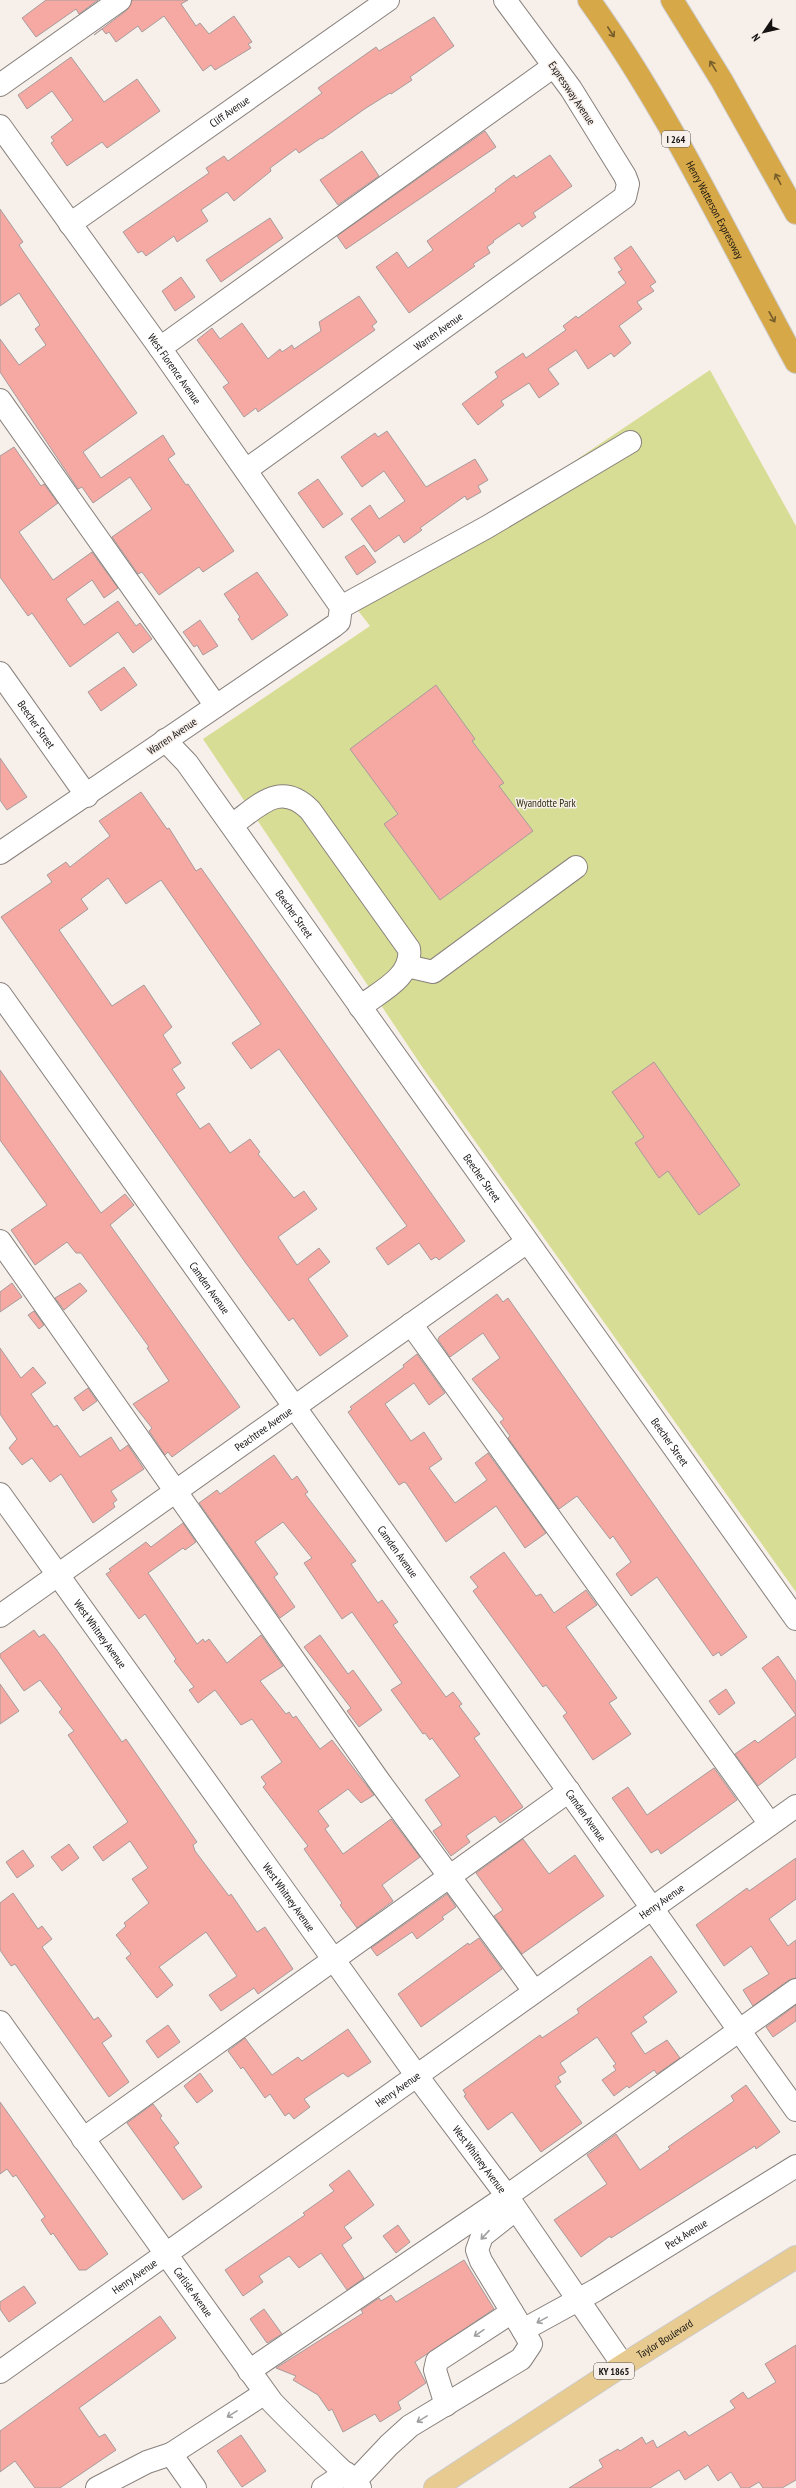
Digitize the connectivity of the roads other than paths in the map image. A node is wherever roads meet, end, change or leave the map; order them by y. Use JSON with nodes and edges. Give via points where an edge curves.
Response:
{"nodes":[{"id":1,"x":120,"y":0,"type":"edge"},
{"id":2,"x":388,"y":0,"type":"edge"},
{"id":3,"x":505,"y":0,"type":"edge"},
{"id":4,"x":589,"y":0,"type":"edge"},
{"id":5,"x":672,"y":0,"type":"edge"},
{"id":6,"x":554,"y":66,"type":"junction"},
{"id":7,"x":0,"y":85,"type":"edge"},
{"id":8,"x":0,"y":126,"type":"edge"},
{"id":9,"x":627,"y":192,"type":"joint"},
{"id":10,"x":796,"y":214,"type":"edge"},
{"id":11,"x":70,"y":224,"type":"junction"},
{"id":12,"x":160,"y":348,"type":"junction"},
{"id":13,"x":796,"y":362,"type":"edge"},
{"id":14,"x":0,"y":400,"type":"edge"},
{"id":15,"x":630,"y":442,"type":"dead end"},
{"id":16,"x":246,"y":470,"type":"junction"},
{"id":17,"x":341,"y":611,"type":"junction"},
{"id":18,"x":0,"y":672,"type":"edge"},
{"id":19,"x":216,"y":706,"type":"junction"},
{"id":20,"x":165,"y":740,"type":"junction"},
{"id":21,"x":87,"y":796,"type":"junction"},
{"id":22,"x":232,"y":825,"type":"junction"},
{"id":23,"x":0,"y":853,"type":"edge"},
{"id":24,"x":576,"y":867,"type":"dead end"},
{"id":25,"x":407,"y":966,"type":"junction"},
{"id":26,"x":0,"y":994,"type":"edge"},
{"id":27,"x":360,"y":1007,"type":"junction"},
{"id":28,"x":0,"y":1241,"type":"edge"},
{"id":29,"x":527,"y":1242,"type":"junction"},
{"id":30,"x":411,"y":1324,"type":"junction"},
{"id":31,"x":294,"y":1406,"type":"junction"},
{"id":32,"x":175,"y":1490,"type":"junction"},
{"id":33,"x":0,"y":1494,"type":"edge"},
{"id":34,"x":58,"y":1574,"type":"junction"},
{"id":35,"x":0,"y":1616,"type":"edge"},
{"id":36,"x":796,"y":1619,"type":"edge"},
{"id":37,"x":569,"y":1790,"type":"junction"},
{"id":38,"x":796,"y":1806,"type":"edge"},
{"id":39,"x":770,"y":1824,"type":"junction"},
{"id":40,"x":450,"y":1876,"type":"junction"},
{"id":41,"x":653,"y":1908,"type":"junction"},
{"id":42,"x":334,"y":1960,"type":"junction"},
{"id":43,"x":796,"y":1990,"type":"edge"},
{"id":44,"x":534,"y":1991,"type":"junction"},
{"id":45,"x":0,"y":2022,"type":"edge"},
{"id":46,"x":739,"y":2030,"type":"junction"},
{"id":47,"x":417,"y":2076,"type":"junction"},
{"id":48,"x":796,"y":2110,"type":"edge"},
{"id":49,"x":83,"y":2139,"type":"junction"},
{"id":50,"x":796,"y":2166,"type":"edge"},
{"id":51,"x":511,"y":2203,"type":"junction"},
{"id":52,"x":165,"y":2254,"type":"junction"},
{"id":53,"x":796,"y":2257,"type":"edge"},
{"id":54,"x":576,"y":2301,"type":"junction"},
{"id":55,"x":512,"y":2312,"type":"junction"},
{"id":56,"x":523,"y":2330,"type":"junction"},
{"id":57,"x":622,"y":2365,"type":"junction"},
{"id":58,"x":249,"y":2371,"type":"junction"},
{"id":59,"x":0,"y":2372,"type":"edge"},
{"id":60,"x":265,"y":2393,"type":"junction"},
{"id":61,"x":446,"y":2405,"type":"junction"},
{"id":62,"x":171,"y":2454,"type":"junction"},
{"id":63,"x":354,"y":2480,"type":"edge"},
{"id":64,"x":97,"y":2488,"type":"edge"},
{"id":65,"x":195,"y":2488,"type":"edge"},
{"id":66,"x":323,"y":2488,"type":"edge"},
{"id":67,"x":435,"y":2488,"type":"edge"}],
"edges":[{"from":1,"to":7,"type":"street"},
{"from":2,"to":11,"type":"street","name":"Cliff Avenue"},
{"from":3,"to":6,"type":"street","name":"Expressway Avenue"},
{"from":4,"to":13,"type":"highway","name":"Henry Watterson Expressway","number":"I 264","one_way":true,"via":[[631,62],[679,144]]},
{"from":10,"to":5,"type":"highway","one_way":true,"via":[[722,81]]},
{"from":6,"to":9,"type":"street","name":"Expressway Avenue","via":[[625,176]]},
{"from":6,"to":12,"type":"street"},
{"from":8,"to":11,"type":"street","name":"West Florence Avenue"},
{"from":9,"to":16,"type":"street","name":"Warren Avenue","via":[[625,197]]},
{"from":11,"to":12,"type":"street","name":"West Florence Avenue"},
{"from":12,"to":16,"type":"street","name":"West Florence Avenue"},
{"from":14,"to":19,"type":"street"},
{"from":15,"to":17,"type":"street"},
{"from":16,"to":17,"type":"street","name":"West Florence Avenue"},
{"from":17,"to":19,"type":"street","name":"Warren Avenue","via":[[334,626]]},
{"from":18,"to":21,"type":"street","name":"Beecher Street"},
{"from":19,"to":20,"type":"street","name":"Warren Avenue"},
{"from":20,"to":21,"type":"street","name":"Warren Avenue"},
{"from":20,"to":22,"type":"street","name":"Beecher Street","via":[[187,763]]},
{"from":21,"to":23,"type":"street","name":"Warren Avenue"},
{"from":22,"to":25,"type":"street","via":[[273,797],[285,795],[299,800],[310,810],[409,949],[410,959]]},
{"from":22,"to":27,"type":"street","name":"Beecher Street"},
{"from":24,"to":25,"type":"street","via":[[433,972]]},
{"from":25,"to":27,"type":"street","via":[[396,980]]},
{"from":26,"to":31,"type":"street","name":"Camden Avenue"},
{"from":27,"to":29,"type":"street","name":"Beecher Street"},
{"from":28,"to":32,"type":"street"},
{"from":29,"to":30,"type":"street","name":"Peachtree Avenue"},
{"from":29,"to":36,"type":"street","name":"Beecher Street"},
{"from":30,"to":31,"type":"street","name":"Peachtree Avenue"},
{"from":30,"to":39,"type":"street"},
{"from":31,"to":32,"type":"street","name":"Peachtree Avenue"},
{"from":31,"to":37,"type":"street","name":"Camden Avenue"},
{"from":32,"to":34,"type":"street","name":"Peachtree Avenue"},
{"from":32,"to":40,"type":"street"},
{"from":33,"to":34,"type":"street","name":"West Whitney Avenue"},
{"from":34,"to":35,"type":"street","name":"Peachtree Avenue"},
{"from":34,"to":42,"type":"street","name":"West Whitney Avenue"},
{"from":37,"to":40,"type":"street"},
{"from":37,"to":41,"type":"street","name":"Camden Avenue"},
{"from":38,"to":39,"type":"street","name":"Henry Avenue"},
{"from":39,"to":41,"type":"street","name":"Henry Avenue"},
{"from":40,"to":42,"type":"street"},
{"from":40,"to":44,"type":"street"},
{"from":41,"to":44,"type":"street","name":"Henry Avenue"},
{"from":41,"to":46,"type":"street","name":"Camden Avenue"},
{"from":42,"to":47,"type":"street","name":"West Whitney Avenue"},
{"from":42,"to":49,"type":"street"},
{"from":43,"to":46,"type":"street"},
{"from":44,"to":47,"type":"street","name":"Henry Avenue"},
{"from":45,"to":49,"type":"street","name":"Carlisle Avenue"},
{"from":46,"to":48,"type":"street","name":"Camden Avenue"},
{"from":46,"to":51,"type":"street"},
{"from":47,"to":51,"type":"street","name":"West Whitney Avenue"},
{"from":47,"to":52,"type":"street","name":"Henry Avenue"},
{"from":49,"to":52,"type":"street","name":"Carlisle Avenue"},
{"from":50,"to":54,"type":"street","name":"Peck Avenue"},
{"from":51,"to":54,"type":"street","name":"West Whitney Avenue"},
{"from":51,"to":55,"type":"street","one_way":true,"via":[[482,2236],[477,2250]]},
{"from":51,"to":58,"type":"street"},
{"from":52,"to":58,"type":"street","name":"Carlisle Avenue"},
{"from":52,"to":59,"type":"street","name":"Henry Avenue"},
{"from":53,"to":57,"type":"main road","name":"Taylor Boulevard","number":"KY 1865"},
{"from":54,"to":56,"type":"street","name":"Peck Avenue","one_way":true},
{"from":54,"to":57,"type":"street","name":"West Whitney Avenue"},
{"from":55,"to":56,"type":"street"},
{"from":55,"to":61,"type":"street","one_way":true,"via":[[437,2361],[435,2370]]},
{"from":56,"to":61,"type":"street","via":[[532,2344],[521,2359]]},
{"from":57,"to":67,"type":"main road","name":"Taylor Boulevard","number":"KY 1865"},
{"from":58,"to":60,"type":"street","name":"Carlisle Avenue"},
{"from":60,"to":62,"type":"street","one_way":true},
{"from":60,"to":63,"type":"street","name":"Carlisle Avenue","via":[[313,2445]]},
{"from":61,"to":63,"type":"street","one_way":true,"via":[[410,2426],[388,2444]]},
{"from":62,"to":64,"type":"street","via":[[147,2462]]},
{"from":62,"to":65,"type":"street"},
{"from":63,"to":66,"type":"street"}]}
